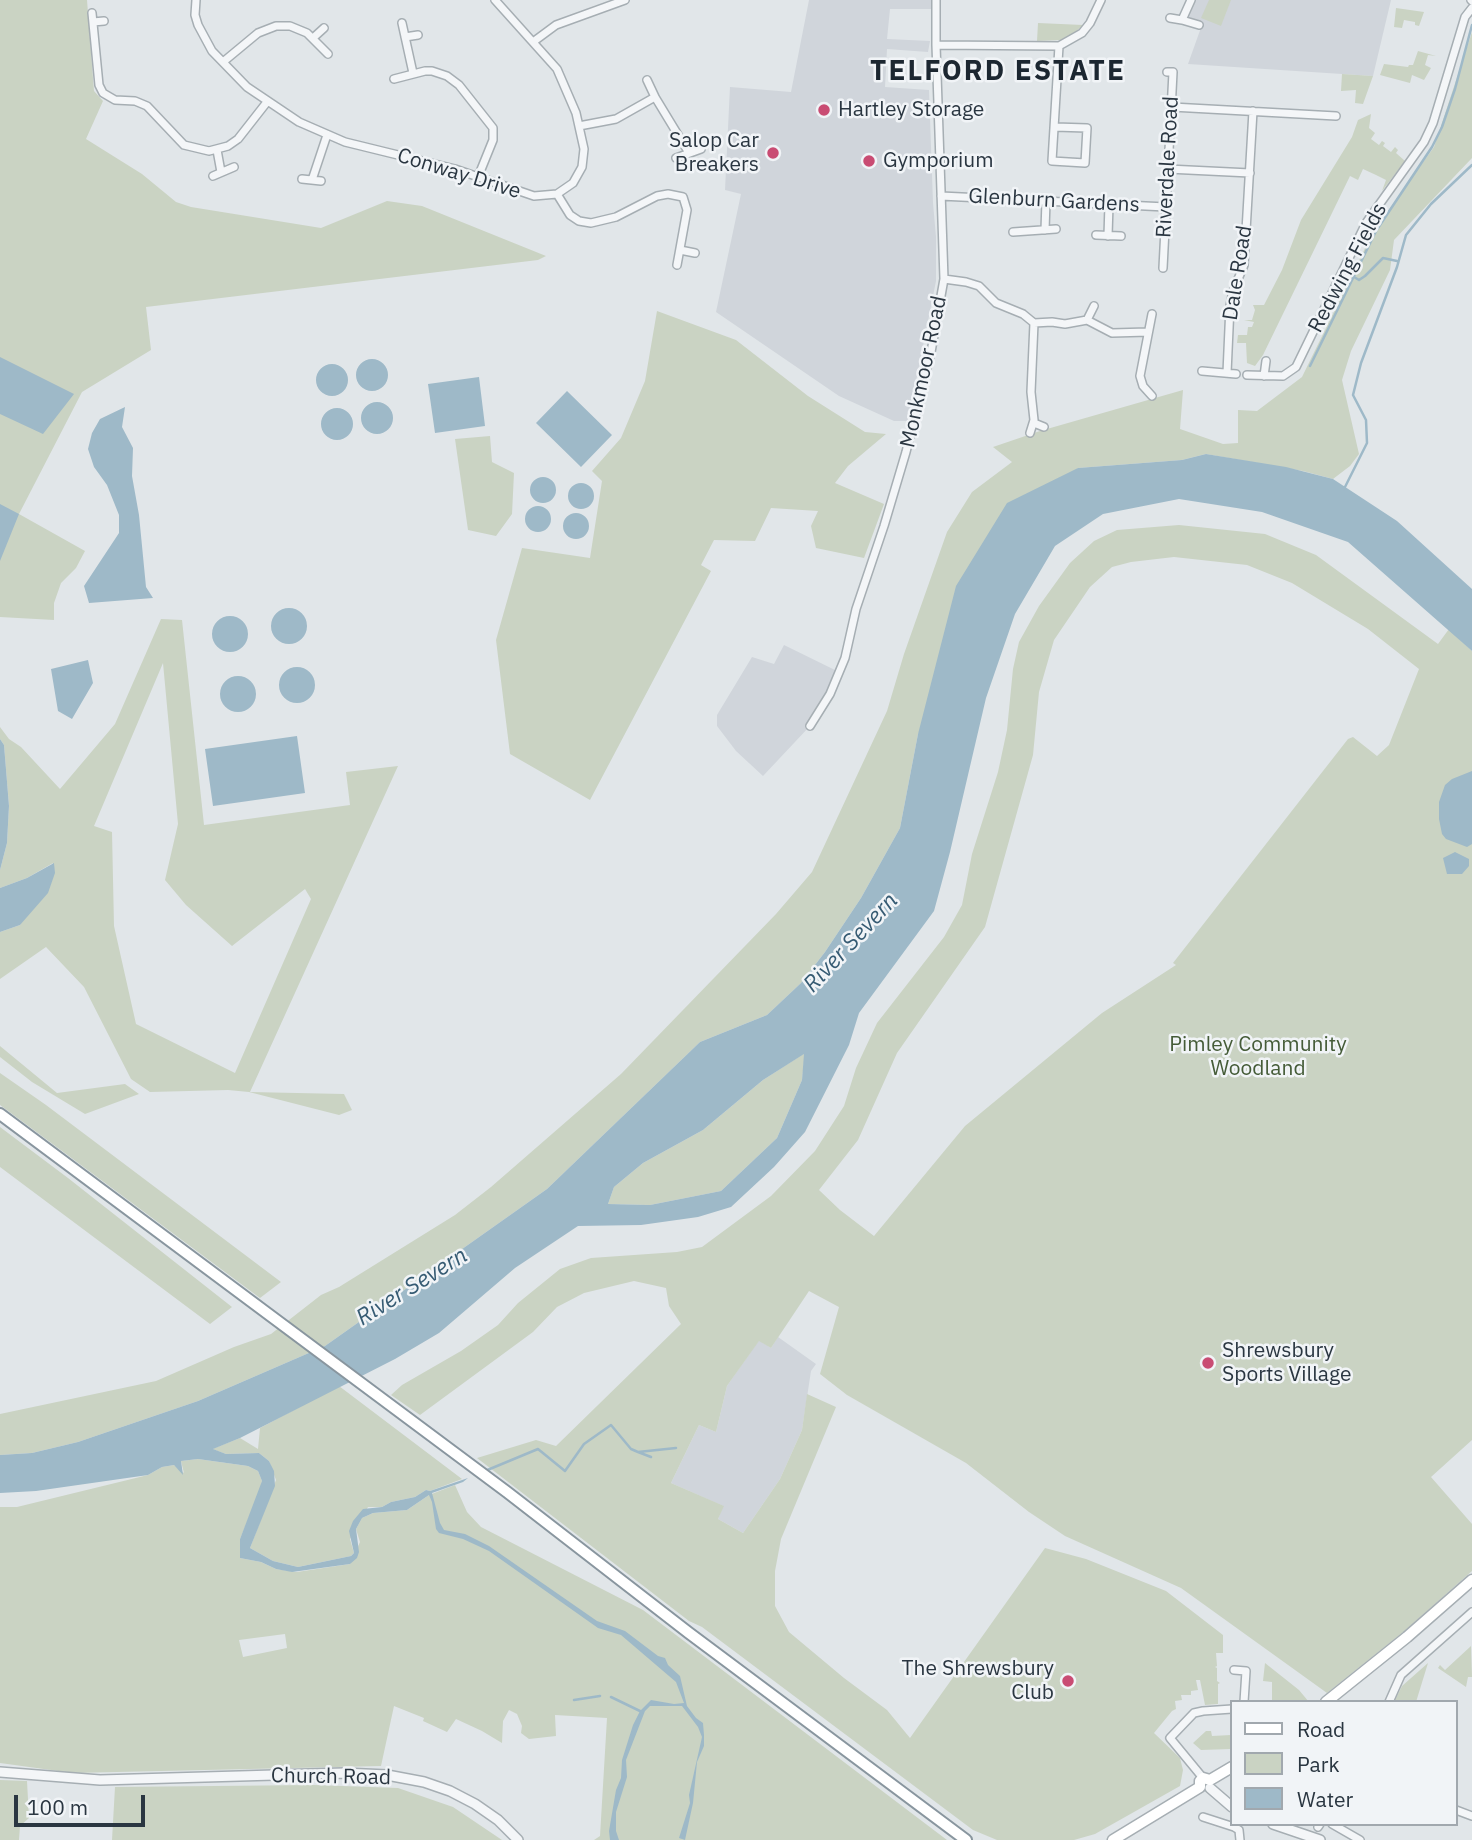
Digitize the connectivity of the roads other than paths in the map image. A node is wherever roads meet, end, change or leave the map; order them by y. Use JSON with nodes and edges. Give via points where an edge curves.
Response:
{"nodes":[{"id":1,"x":196,"y":0,"type":"edge"},
{"id":2,"x":495,"y":0,"type":"edge"},
{"id":3,"x":625,"y":0,"type":"edge"},
{"id":4,"x":936,"y":0,"type":"edge"},
{"id":5,"x":1101,"y":0,"type":"edge"},
{"id":6,"x":1191,"y":0,"type":"edge"},
{"id":7,"x":1472,"y":8,"type":"edge"},
{"id":8,"x":1170,"y":18,"type":"dead end"},
{"id":9,"x":1182,"y":20,"type":"junction"},
{"id":10,"x":104,"y":21,"type":"dead end"},
{"id":11,"x":402,"y":23,"type":"dead end"},
{"id":12,"x":1199,"y":25,"type":"dead end"},
{"id":13,"x":324,"y":29,"type":"dead end"},
{"id":14,"x":418,"y":35,"type":"dead end"},
{"id":15,"x":405,"y":37,"type":"junction"},
{"id":16,"x":313,"y":38,"type":"junction"},
{"id":17,"x":533,"y":42,"type":"junction"},
{"id":18,"x":936,"y":45,"type":"junction"},
{"id":19,"x":1059,"y":46,"type":"junction"},
{"id":20,"x":328,"y":54,"type":"dead end"},
{"id":21,"x":223,"y":62,"type":"junction"},
{"id":22,"x":1167,"y":72,"type":"dead end"},
{"id":23,"x":413,"y":73,"type":"junction"},
{"id":24,"x":394,"y":79,"type":"dead end"},
{"id":25,"x":647,"y":80,"type":"dead end"},
{"id":26,"x":655,"y":97,"type":"junction"},
{"id":27,"x":267,"y":102,"type":"junction"},
{"id":28,"x":1171,"y":107,"type":"junction"},
{"id":29,"x":1253,"y":111,"type":"junction"},
{"id":30,"x":1336,"y":116,"type":"dead end"},
{"id":31,"x":579,"y":126,"type":"junction"},
{"id":32,"x":1055,"y":127,"type":"junction"},
{"id":33,"x":327,"y":135,"type":"junction"},
{"id":34,"x":701,"y":149,"type":"dead end"},
{"id":35,"x":217,"y":150,"type":"junction"},
{"id":36,"x":689,"y":153,"type":"junction"},
{"id":37,"x":676,"y":158,"type":"dead end"},
{"id":38,"x":234,"y":167,"type":"dead end"},
{"id":39,"x":1168,"y":169,"type":"junction"},
{"id":40,"x":221,"y":172,"type":"junction"},
{"id":41,"x":1250,"y":173,"type":"junction"},
{"id":42,"x":212,"y":176,"type":"dead end"},
{"id":43,"x":478,"y":177,"type":"junction"},
{"id":44,"x":302,"y":179,"type":"dead end"},
{"id":45,"x":312,"y":180,"type":"junction"},
{"id":46,"x":321,"y":181,"type":"dead end"},
{"id":47,"x":557,"y":194,"type":"junction"},
{"id":48,"x":941,"y":196,"type":"junction"},
{"id":49,"x":1046,"y":201,"type":"junction"},
{"id":50,"x":1109,"y":204,"type":"junction"},
{"id":51,"x":1166,"y":207,"type":"junction"},
{"id":52,"x":1056,"y":229,"type":"dead end"},
{"id":53,"x":1045,"y":230,"type":"junction"},
{"id":54,"x":1013,"y":232,"type":"dead end"},
{"id":55,"x":1096,"y":236,"type":"dead end"},
{"id":56,"x":1108,"y":236,"type":"junction"},
{"id":57,"x":1121,"y":236,"type":"dead end"},
{"id":58,"x":680,"y":250,"type":"junction"},
{"id":59,"x":695,"y":253,"type":"dead end"},
{"id":60,"x":677,"y":265,"type":"dead end"},
{"id":61,"x":1163,"y":268,"type":"dead end"},
{"id":62,"x":944,"y":279,"type":"junction"},
{"id":63,"x":1094,"y":306,"type":"dead end"},
{"id":64,"x":1152,"y":314,"type":"dead end"},
{"id":65,"x":1087,"y":320,"type":"junction"},
{"id":66,"x":1034,"y":323,"type":"junction"},
{"id":67,"x":1148,"y":332,"type":"junction"},
{"id":68,"x":1266,"y":361,"type":"dead end"},
{"id":69,"x":1202,"y":371,"type":"dead end"},
{"id":70,"x":1247,"y":375,"type":"dead end"},
{"id":71,"x":1264,"y":376,"type":"junction"},
{"id":72,"x":1140,"y":398,"type":"dead end"},
{"id":73,"x":1034,"y":424,"type":"junction"},
{"id":74,"x":1044,"y":427,"type":"dead end"},
{"id":75,"x":1030,"y":433,"type":"dead end"},
{"id":76,"x":810,"y":726,"type":"dead end"},
{"id":77,"x":0,"y":1114,"type":"edge"},
{"id":78,"x":1472,"y":1580,"type":"edge"},
{"id":79,"x":1472,"y":1612,"type":"edge"},
{"id":80,"x":1234,"y":1670,"type":"dead end"},
{"id":81,"x":1244,"y":1700,"type":"edge"},
{"id":82,"x":1328,"y":1700,"type":"edge"},
{"id":83,"x":1390,"y":1700,"type":"edge"},
{"id":84,"x":1230,"y":1709,"type":"edge"},
{"id":85,"x":1230,"y":1768,"type":"edge"},
{"id":86,"x":0,"y":1772,"type":"edge"},
{"id":87,"x":1206,"y":1783,"type":"junction"},
{"id":88,"x":1230,"y":1805,"type":"edge"},
{"id":89,"x":1279,"y":1826,"type":"edge"},
{"id":90,"x":1336,"y":1826,"type":"edge"},
{"id":91,"x":1207,"y":1828,"type":"dead end"},
{"id":92,"x":518,"y":1840,"type":"edge"},
{"id":93,"x":966,"y":1840,"type":"edge"},
{"id":94,"x":1113,"y":1840,"type":"edge"},
{"id":95,"x":1240,"y":1840,"type":"edge"},
{"id":96,"x":1320,"y":1840,"type":"edge"},
{"id":97,"x":1360,"y":1840,"type":"edge"}],
"edges":[{"from":1,"to":21,"type":"street","name":"Conway Drive","via":[[201,33]]},
{"from":2,"to":17,"type":"street"},
{"from":3,"to":17,"type":"street","via":[[556,25]]},
{"from":4,"to":18,"type":"street","name":"Monkmoor Road"},
{"from":5,"to":19,"type":"street","via":[[1082,33]]},
{"from":6,"to":9,"type":"street"},
{"from":7,"to":71,"type":"street","name":"Redwing Fields","via":[[1465,17],[1424,142],[1366,223],[1296,367],[1283,376]]},
{"from":8,"to":9,"type":"street"},
{"from":9,"to":12,"type":"street"},
{"from":10,"to":35,"type":"street","via":[[93,18],[103,93],[147,106],[184,145]]},
{"from":11,"to":15,"type":"street"},
{"from":13,"to":16,"type":"street"},
{"from":14,"to":15,"type":"street"},
{"from":15,"to":23,"type":"street"},
{"from":16,"to":20,"type":"street"},
{"from":16,"to":21,"type":"street","via":[[290,26],[269,27]]},
{"from":17,"to":31,"type":"street","via":[[562,79]]},
{"from":18,"to":19,"type":"street"},
{"from":18,"to":48,"type":"street","name":"Monkmoor Road"},
{"from":19,"to":32,"type":"street"},
{"from":21,"to":27,"type":"street","name":"Conway Drive"},
{"from":22,"to":28,"type":"street","name":"Riverdale Road","via":[[1173,72]]},
{"from":23,"to":24,"type":"street"},
{"from":23,"to":43,"type":"street","via":[[432,71],[447,76],[491,123],[493,140]]},
{"from":25,"to":26,"type":"street"},
{"from":26,"to":31,"type":"street","via":[[616,119]]},
{"from":26,"to":36,"type":"street"},
{"from":27,"to":33,"type":"street","name":"Conway Drive"},
{"from":27,"to":35,"type":"street","via":[[237,139]]},
{"from":28,"to":29,"type":"street"},
{"from":28,"to":39,"type":"street","name":"Riverdale Road"},
{"from":29,"to":30,"type":"street"},
{"from":29,"to":41,"type":"street","name":"Dale Road"},
{"from":31,"to":47,"type":"street","via":[[582,167],[573,183]]},
{"from":32,"to":32,"type":"street","via":[[1052,161],[1085,163],[1087,128]]},
{"from":33,"to":43,"type":"street","name":"Conway Drive"},
{"from":33,"to":45,"type":"street"},
{"from":34,"to":36,"type":"street"},
{"from":35,"to":40,"type":"street"},
{"from":36,"to":37,"type":"street"},
{"from":38,"to":40,"type":"street"},
{"from":39,"to":41,"type":"street"},
{"from":39,"to":51,"type":"street","name":"Riverdale Road"},
{"from":40,"to":42,"type":"street"},
{"from":41,"to":69,"type":"street","name":"Dale Road","via":[[1244,265],[1230,306],[1231,374]]},
{"from":43,"to":47,"type":"street","name":"Conway Drive","via":[[534,197]]},
{"from":44,"to":45,"type":"street"},
{"from":45,"to":46,"type":"street"},
{"from":47,"to":58,"type":"street","via":[[570,215],[590,223],[616,217],[657,195],[690,199]]},
{"from":48,"to":49,"type":"street","name":"Glenburn Gardens"},
{"from":48,"to":62,"type":"street","name":"Monkmoor Road"},
{"from":49,"to":50,"type":"street","name":"Glenburn Gardens"},
{"from":49,"to":53,"type":"street"},
{"from":50,"to":51,"type":"street","name":"Glenburn Gardens"},
{"from":50,"to":56,"type":"street"},
{"from":51,"to":61,"type":"street","name":"Riverdale Road"},
{"from":52,"to":53,"type":"street"},
{"from":53,"to":54,"type":"street"},
{"from":55,"to":56,"type":"street"},
{"from":56,"to":57,"type":"street"},
{"from":58,"to":59,"type":"street"},
{"from":58,"to":60,"type":"street"},
{"from":62,"to":66,"type":"street","via":[[979,286],[996,303]]},
{"from":62,"to":76,"type":"street","name":"Monkmoor Road","via":[[912,433],[845,658]]},
{"from":63,"to":65,"type":"street"},
{"from":64,"to":67,"type":"street"},
{"from":65,"to":66,"type":"street"},
{"from":65,"to":67,"type":"street","via":[[1112,333]]},
{"from":66,"to":73,"type":"street"},
{"from":67,"to":72,"type":"street","via":[[1140,376],[1150,394]]},
{"from":68,"to":71,"type":"street"},
{"from":70,"to":71,"type":"street","name":"Redwing Fields"},
{"from":73,"to":74,"type":"street"},
{"from":73,"to":75,"type":"street"},
{"from":77,"to":93,"type":"highway"},
{"from":78,"to":82,"type":"main road"},
{"from":79,"to":83,"type":"street","via":[[1401,1675]]},
{"from":80,"to":81,"type":"street","via":[[1246,1671]]},
{"from":84,"to":87,"type":"street","via":[[1194,1713],[1170,1738]]},
{"from":85,"to":87,"type":"main road"},
{"from":86,"to":92,"type":"street","name":"Church Road","via":[[100,1780],[387,1775],[424,1782],[458,1796],[498,1820]]},
{"from":87,"to":88,"type":"street"},
{"from":87,"to":94,"type":"main road"},
{"from":89,"to":96,"type":"street"},
{"from":90,"to":97,"type":"street"},
{"from":91,"to":95,"type":"street","via":[[1206,1818],[1239,1830]]}]}
